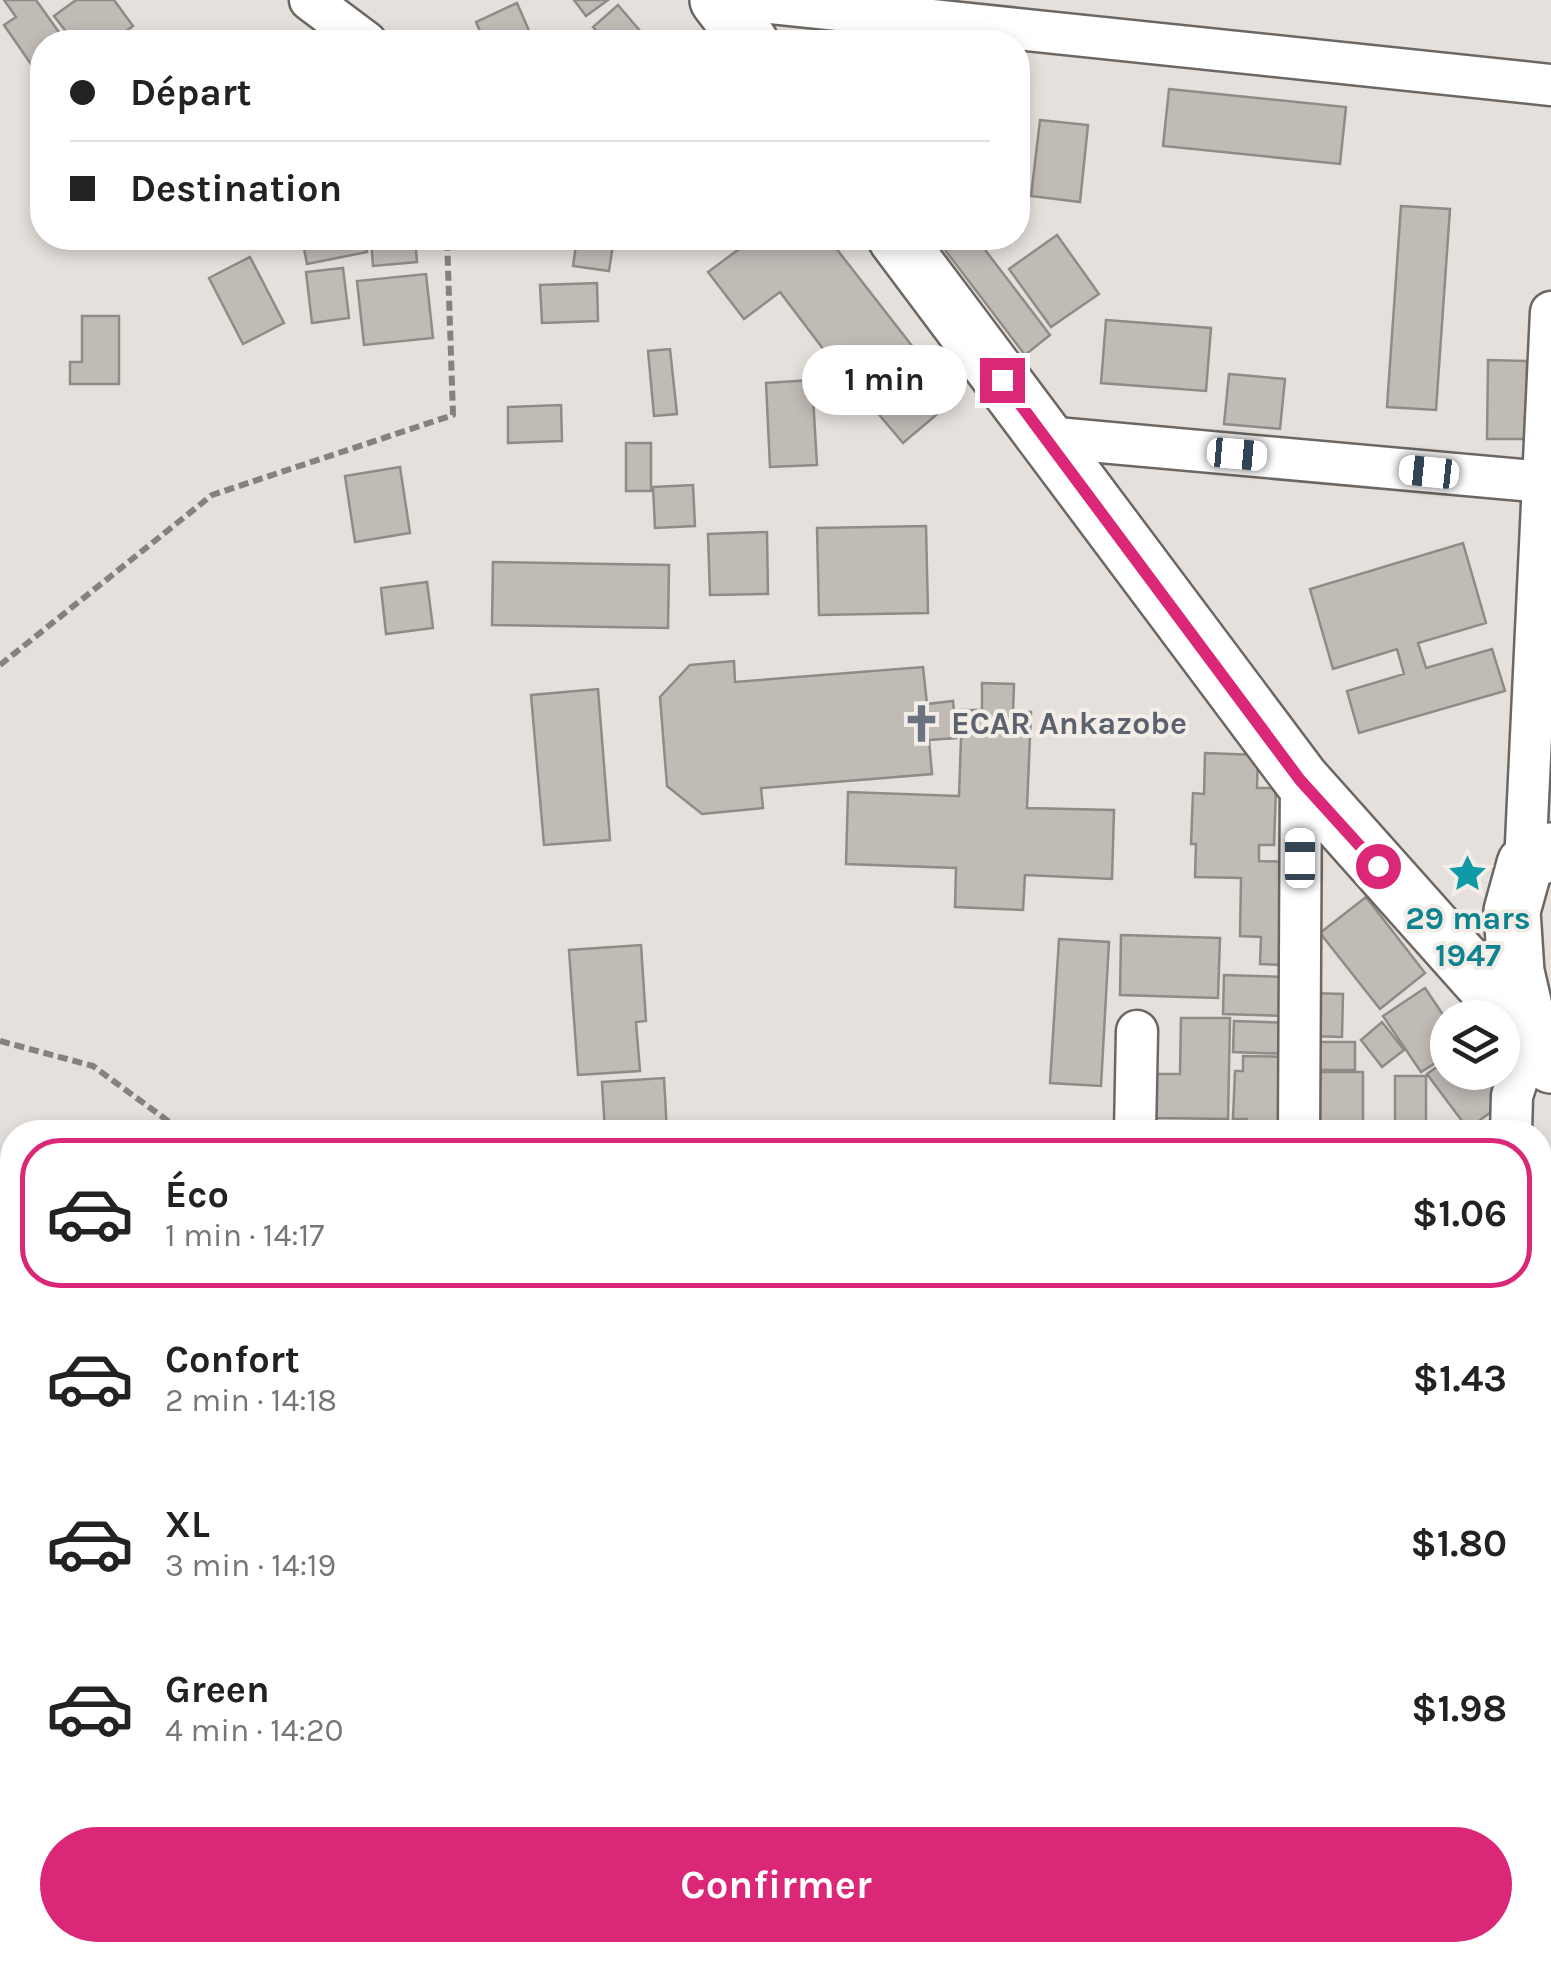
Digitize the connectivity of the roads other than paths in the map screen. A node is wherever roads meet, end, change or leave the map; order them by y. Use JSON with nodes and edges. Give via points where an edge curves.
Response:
{"nodes":[{"id":1,"x":310,"y":0,"type":"edge"},
{"id":2,"x":718,"y":0,"type":"edge"},
{"id":3,"x":742,"y":0,"type":"edge"},
{"id":4,"x":350,"y":30,"type":"edge"},
{"id":5,"x":741,"y":30,"type":"edge"},
{"id":6,"x":1551,"y":84,"type":"edge"},
{"id":7,"x":905,"y":250,"type":"edge"},
{"id":8,"x":1551,"y":312,"type":"edge"},
{"id":9,"x":1045,"y":437,"type":"junction"},
{"id":10,"x":1544,"y":482,"type":"junction"},
{"id":11,"x":1300,"y":780,"type":"junction"},
{"id":12,"x":1538,"y":858,"type":"edge"},
{"id":13,"x":1136,"y":1031,"type":"dead end"},
{"id":14,"x":1541,"y":1052,"type":"edge"},
{"id":15,"x":1135,"y":1120,"type":"edge"},
{"id":16,"x":1299,"y":1120,"type":"edge"},
{"id":17,"x":1512,"y":1120,"type":"edge"}],
"edges":[{"from":1,"to":4,"type":"street"},
{"from":2,"to":5,"type":"street"},
{"from":3,"to":6,"type":"street"},
{"from":7,"to":9,"type":"street"},
{"from":8,"to":10,"type":"street"},
{"from":9,"to":10,"type":"street"},
{"from":9,"to":11,"type":"street"},
{"from":10,"to":12,"type":"street"},
{"from":11,"to":14,"type":"street"},
{"from":11,"to":16,"type":"street"},
{"from":12,"to":14,"type":"street","via":[[1512,911],[1516,972]]},
{"from":13,"to":15,"type":"street"},
{"from":14,"to":17,"type":"street","via":[[1512,1096]]}]}
